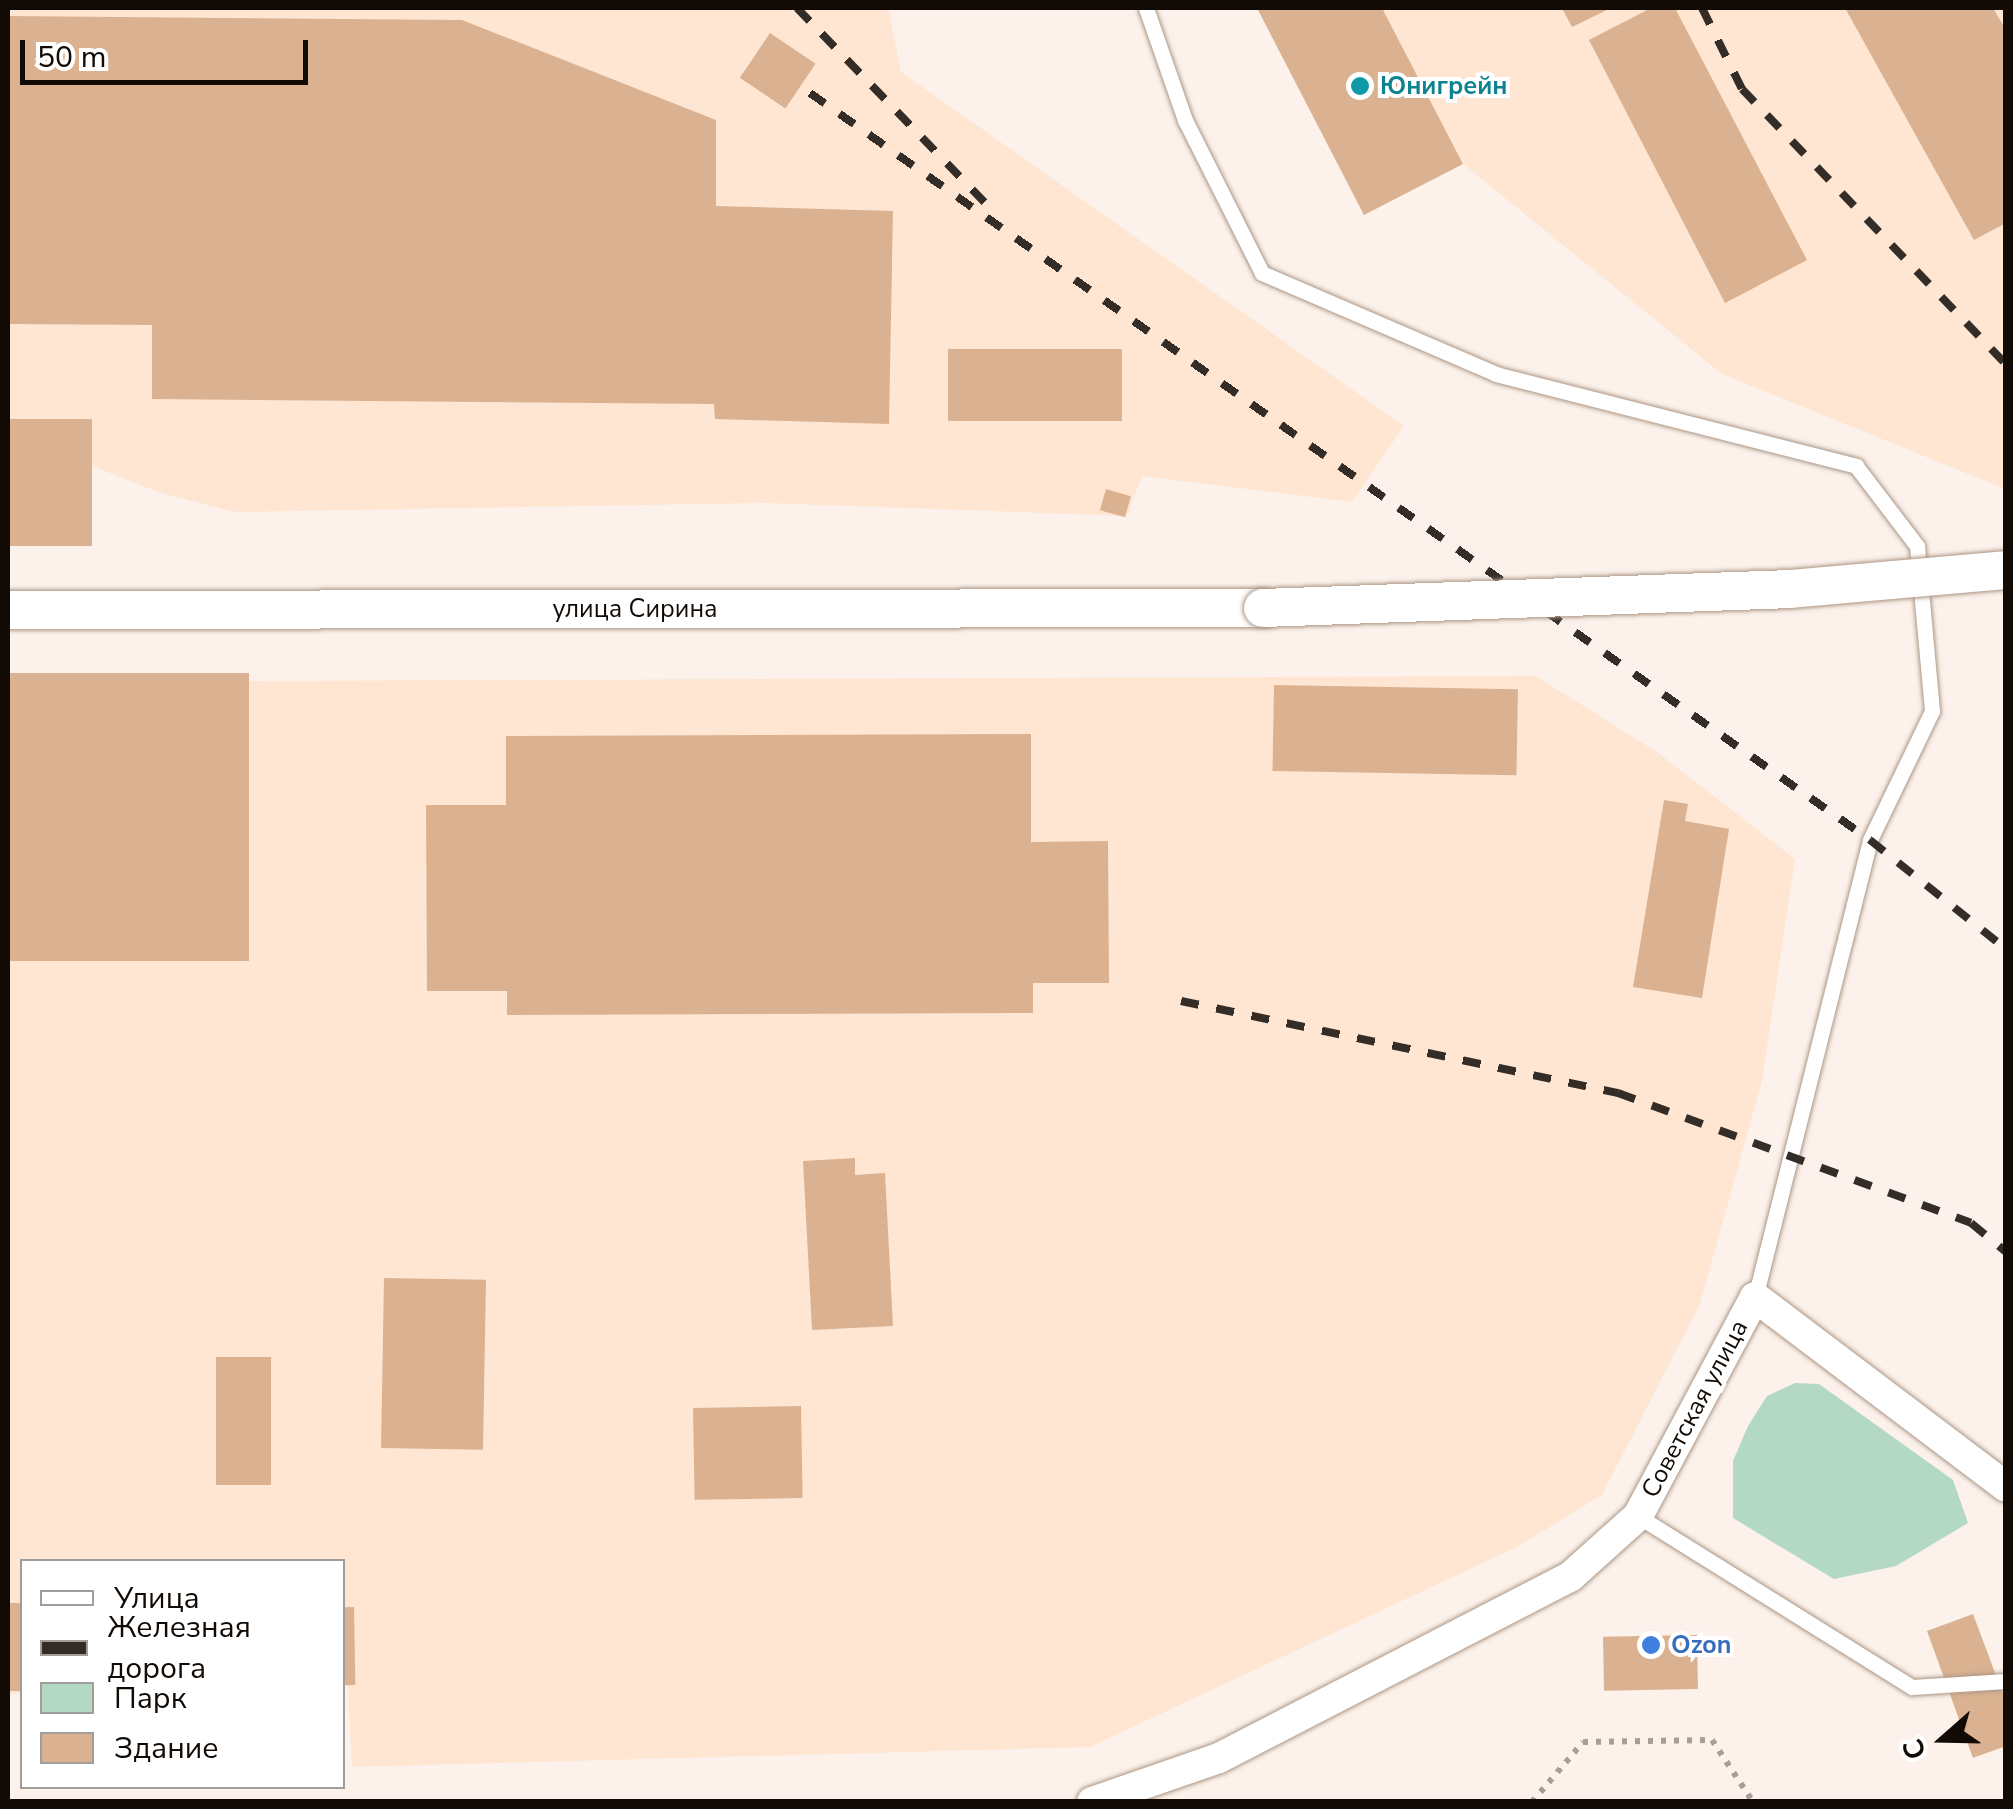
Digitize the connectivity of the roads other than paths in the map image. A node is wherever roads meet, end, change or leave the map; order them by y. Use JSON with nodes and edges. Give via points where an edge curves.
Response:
{"nodes":[{"id":1,"x":1146,"y":8,"type":"edge"},
{"id":2,"x":2006,"y":570,"type":"edge"},
{"id":3,"x":8,"y":610,"type":"edge"},
{"id":4,"x":1755,"y":1297,"type":"junction"},
{"id":5,"x":2006,"y":1487,"type":"edge"},
{"id":6,"x":1638,"y":1516,"type":"junction"},
{"id":7,"x":2006,"y":1681,"type":"edge"},
{"id":8,"x":1092,"y":1802,"type":"edge"}],
"edges":[{"from":1,"to":4,"type":"lane","name":"Советская улица","via":[[1186,120],[1262,273],[1496,374],[1856,466],[1917,546],[1932,711],[1870,840]]},
{"from":2,"to":3,"type":"street","name":"улица Сирина","bridge":true,"via":[[1790,589],[1263,608]]},
{"from":4,"to":5,"type":"street"},
{"from":4,"to":6,"type":"street","name":"Советская улица"},
{"from":6,"to":7,"type":"lane","via":[[1912,1686]]},
{"from":6,"to":8,"type":"street","name":"Советская улица","via":[[1570,1577],[1367,1687],[1219,1758]]}]}
